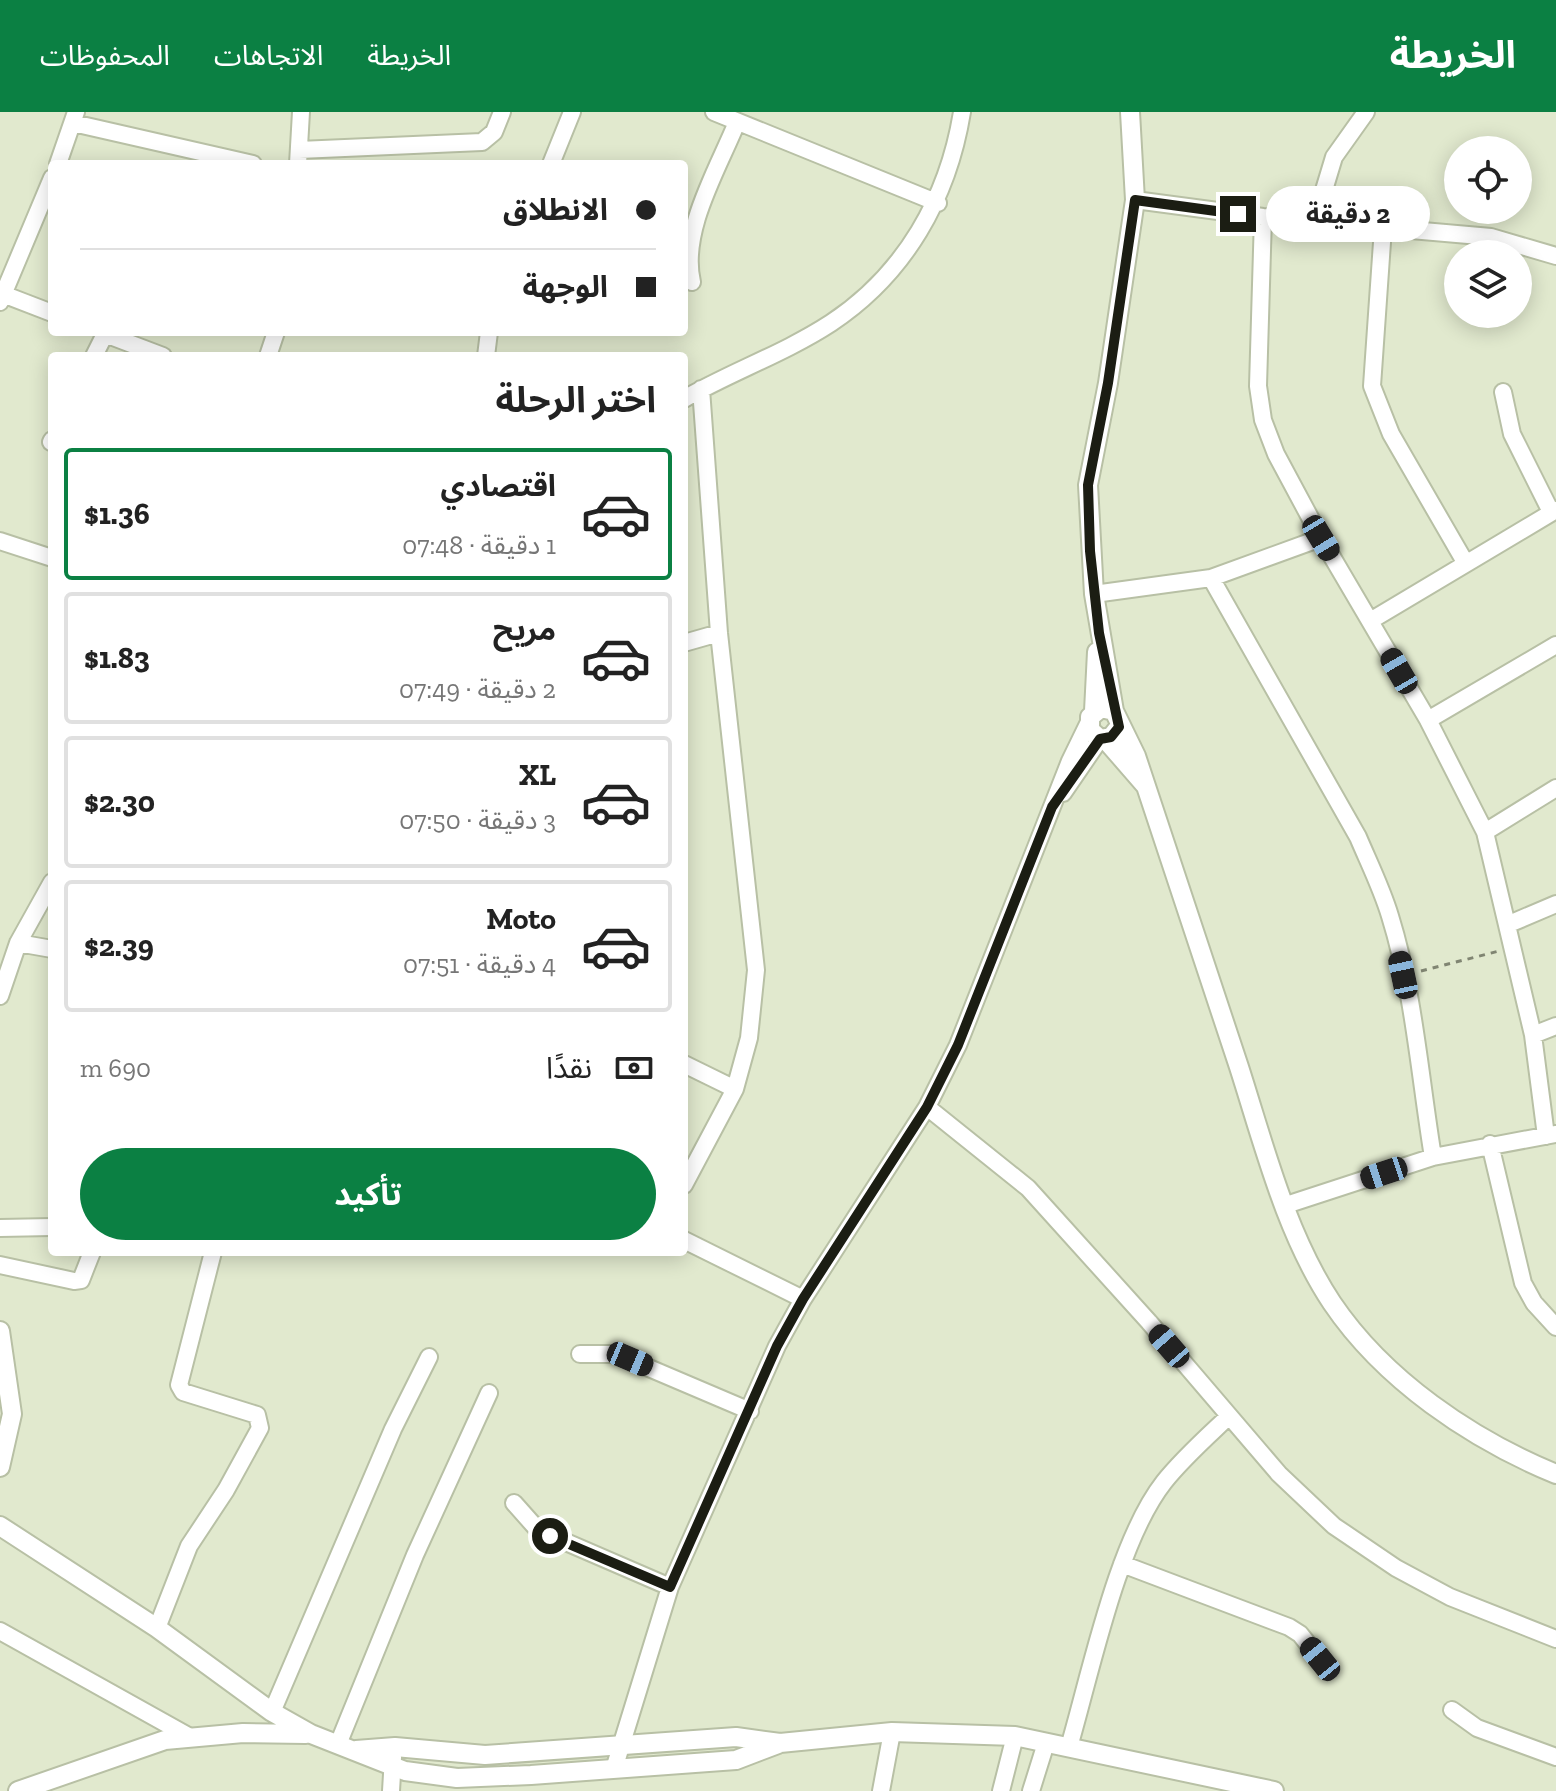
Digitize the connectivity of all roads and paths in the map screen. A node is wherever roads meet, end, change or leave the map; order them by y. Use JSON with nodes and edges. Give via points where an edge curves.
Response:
{"nodes":[{"id":1,"x":301,"y":112,"type":"edge"},
{"id":2,"x":502,"y":112,"type":"edge"},
{"id":3,"x":572,"y":112,"type":"edge"},
{"id":4,"x":714,"y":112,"type":"edge"},
{"id":5,"x":962,"y":112,"type":"edge"},
{"id":6,"x":1130,"y":112,"type":"edge"},
{"id":7,"x":1366,"y":112,"type":"edge"},
{"id":8,"x":74,"y":118,"type":"edge"},
{"id":9,"x":737,"y":122,"type":"junction"},
{"id":10,"x":298,"y":157,"type":"edge"},
{"id":11,"x":59,"y":160,"type":"edge"},
{"id":12,"x":237,"y":160,"type":"edge"},
{"id":13,"x":553,"y":160,"type":"edge"},
{"id":14,"x":48,"y":187,"type":"edge"},
{"id":15,"x":1135,"y":200,"type":"junction"},
{"id":16,"x":938,"y":203,"type":"junction"},
{"id":17,"x":1263,"y":217,"type":"junction"},
{"id":18,"x":1315,"y":220,"type":"junction"},
{"id":19,"x":1383,"y":228,"type":"junction"},
{"id":20,"x":1556,"y":256,"type":"edge"},
{"id":21,"x":692,"y":282,"type":"dead end"},
{"id":22,"x":1,"y":296,"type":"edge"},
{"id":23,"x":48,"y":312,"type":"edge"},
{"id":24,"x":111,"y":336,"type":"edge"},
{"id":25,"x":153,"y":352,"type":"edge"},
{"id":26,"x":701,"y":389,"type":"junction"},
{"id":27,"x":1503,"y":392,"type":"dead end"},
{"id":28,"x":688,"y":397,"type":"edge"},
{"id":29,"x":1554,"y":511,"type":"edge"},
{"id":30,"x":1321,"y":538,"type":"junction"},
{"id":31,"x":0,"y":541,"type":"edge"},
{"id":32,"x":48,"y":557,"type":"edge"},
{"id":33,"x":1465,"y":562,"type":"junction"},
{"id":34,"x":1211,"y":578,"type":"junction"},
{"id":35,"x":1094,"y":594,"type":"junction"},
{"id":36,"x":1370,"y":621,"type":"junction"},
{"id":37,"x":719,"y":633,"type":"junction"},
{"id":38,"x":1099,"y":633,"type":"junction"},
{"id":39,"x":688,"y":642,"type":"edge"},
{"id":40,"x":1556,"y":645,"type":"edge"},
{"id":41,"x":1117,"y":719,"type":"junction"},
{"id":42,"x":1428,"y":720,"type":"junction"},
{"id":43,"x":1097,"y":728,"type":"junction"},
{"id":44,"x":1147,"y":786,"type":"junction"},
{"id":45,"x":1556,"y":788,"type":"edge"},
{"id":46,"x":1485,"y":832,"type":"junction"},
{"id":47,"x":48,"y":889,"type":"edge"},
{"id":48,"x":1556,"y":904,"type":"edge"},
{"id":49,"x":1509,"y":924,"type":"junction"},
{"id":50,"x":18,"y":943,"type":"junction"},
{"id":51,"x":1514,"y":947,"type":"junction"},
{"id":52,"x":48,"y":948,"type":"edge"},
{"id":53,"x":1403,"y":975,"type":"junction"},
{"id":54,"x":0,"y":996,"type":"edge"},
{"id":55,"x":1556,"y":1026,"type":"edge"},
{"id":56,"x":1533,"y":1035,"type":"junction"},
{"id":57,"x":688,"y":1066,"type":"edge"},
{"id":58,"x":735,"y":1089,"type":"junction"},
{"id":59,"x":927,"y":1107,"type":"junction"},
{"id":60,"x":1551,"y":1135,"type":"edge"},
{"id":61,"x":1490,"y":1144,"type":"junction"},
{"id":62,"x":1433,"y":1157,"type":"junction"},
{"id":63,"x":688,"y":1177,"type":"edge"},
{"id":64,"x":1286,"y":1205,"type":"junction"},
{"id":65,"x":48,"y":1227,"type":"edge"},
{"id":66,"x":0,"y":1228,"type":"edge"},
{"id":67,"x":688,"y":1242,"type":"edge"},
{"id":68,"x":90,"y":1256,"type":"edge"},
{"id":69,"x":212,"y":1256,"type":"edge"},
{"id":70,"x":0,"y":1265,"type":"edge"},
{"id":71,"x":803,"y":1299,"type":"junction"},
{"id":72,"x":1556,"y":1327,"type":"edge"},
{"id":73,"x":0,"y":1331,"type":"edge"},
{"id":74,"x":580,"y":1354,"type":"dead end"},
{"id":75,"x":429,"y":1357,"type":"dead end"},
{"id":76,"x":489,"y":1393,"type":"dead end"},
{"id":77,"x":750,"y":1411,"type":"junction"},
{"id":78,"x":1229,"y":1416,"type":"junction"},
{"id":79,"x":0,"y":1467,"type":"edge"},
{"id":80,"x":1556,"y":1474,"type":"edge"},
{"id":81,"x":514,"y":1503,"type":"dead end"},
{"id":82,"x":0,"y":1526,"type":"edge"},
{"id":83,"x":1122,"y":1564,"type":"junction"},
{"id":84,"x":670,"y":1587,"type":"junction"},
{"id":85,"x":157,"y":1628,"type":"junction"},
{"id":86,"x":0,"y":1631,"type":"edge"},
{"id":87,"x":1556,"y":1639,"type":"edge"},
{"id":88,"x":1320,"y":1659,"type":"dead end"},
{"id":89,"x":1452,"y":1710,"type":"dead end"},
{"id":90,"x":272,"y":1712,"type":"junction"},
{"id":91,"x":892,"y":1732,"type":"junction"},
{"id":92,"x":311,"y":1734,"type":"junction"},
{"id":93,"x":1015,"y":1736,"type":"junction"},
{"id":94,"x":190,"y":1737,"type":"junction"},
{"id":95,"x":780,"y":1743,"type":"junction"},
{"id":96,"x":1046,"y":1743,"type":"junction"},
{"id":97,"x":348,"y":1746,"type":"junction"},
{"id":98,"x":395,"y":1747,"type":"junction"},
{"id":99,"x":620,"y":1747,"type":"junction"},
{"id":100,"x":1069,"y":1747,"type":"junction"},
{"id":101,"x":1556,"y":1757,"type":"edge"},
{"id":102,"x":392,"y":1767,"type":"junction"},
{"id":103,"x":614,"y":1769,"type":"junction"},
{"id":104,"x":1219,"y":1785,"type":"edge"},
{"id":105,"x":18,"y":1791,"type":"edge"},
{"id":106,"x":391,"y":1791,"type":"edge"},
{"id":107,"x":881,"y":1791,"type":"edge"},
{"id":108,"x":1001,"y":1791,"type":"edge"},
{"id":109,"x":1031,"y":1791,"type":"edge"},
{"id":110,"x":1274,"y":1791,"type":"edge"}],
"edges":[{"from":1,"to":10,"type":"street"},
{"from":2,"to":10,"type":"street","via":[[494,132],[482,142]]},
{"from":3,"to":13,"type":"street"},
{"from":4,"to":9,"type":"street"},
{"from":5,"to":16,"type":"street"},
{"from":6,"to":15,"type":"street"},
{"from":7,"to":18,"type":"street","via":[[1334,157]]},
{"from":8,"to":11,"type":"street"},
{"from":8,"to":12,"type":"street"},
{"from":9,"to":16,"type":"street"},
{"from":9,"to":21,"type":"street","via":[[692,240]]},
{"from":14,"to":22,"type":"street"},
{"from":15,"to":17,"type":"street"},
{"from":15,"to":35,"type":"street","via":[[1088,485]]},
{"from":16,"to":26,"type":"street","via":[[897,264],[869,294],[829,324]]},
{"from":17,"to":18,"type":"street"},
{"from":17,"to":30,"type":"street","via":[[1258,386],[1263,420]]},
{"from":18,"to":19,"type":"street"},
{"from":19,"to":20,"type":"street","via":[[1491,237]]},
{"from":19,"to":33,"type":"street","via":[[1372,386],[1391,434]]},
{"from":22,"to":23,"type":"street"},
{"from":24,"to":25,"type":"street"},
{"from":26,"to":28,"type":"street"},
{"from":26,"to":37,"type":"street"},
{"from":27,"to":29,"type":"street","via":[[1512,434]]},
{"from":29,"to":33,"type":"street"},
{"from":30,"to":34,"type":"street"},
{"from":30,"to":36,"type":"street"},
{"from":31,"to":32,"type":"street"},
{"from":33,"to":36,"type":"street"},
{"from":34,"to":35,"type":"street"},
{"from":34,"to":53,"type":"street","via":[[1358,837],[1390,917]]},
{"from":35,"to":38,"type":"street"},
{"from":36,"to":42,"type":"street"},
{"from":37,"to":39,"type":"street"},
{"from":37,"to":58,"type":"street","via":[[756,970],[749,1038]]},
{"from":38,"to":41,"type":"street"},
{"from":38,"to":43,"type":"street"},
{"from":40,"to":42,"type":"street"},
{"from":41,"to":43,"type":"street","via":[[1117,733]]},
{"from":41,"to":43,"type":"street","via":[[1101,708]]},
{"from":41,"to":44,"type":"street"},
{"from":42,"to":46,"type":"street"},
{"from":43,"to":44,"type":"street"},
{"from":43,"to":59,"type":"street","via":[[1052,807],[958,1045]]},
{"from":44,"to":64,"type":"street"},
{"from":45,"to":46,"type":"street"},
{"from":46,"to":49,"type":"street"},
{"from":47,"to":50,"type":"street"},
{"from":48,"to":49,"type":"street"},
{"from":49,"to":51,"type":"street"},
{"from":50,"to":52,"type":"street"},
{"from":50,"to":54,"type":"street"},
{"from":51,"to":53,"type":"path"},
{"from":51,"to":56,"type":"street"},
{"from":53,"to":62,"type":"street"},
{"from":55,"to":56,"type":"street"},
{"from":56,"to":60,"type":"street"},
{"from":57,"to":58,"type":"street"},
{"from":58,"to":63,"type":"street"},
{"from":59,"to":71,"type":"street"},
{"from":59,"to":78,"type":"street","via":[[1028,1188]]},
{"from":60,"to":61,"type":"street"},
{"from":61,"to":62,"type":"street"},
{"from":61,"to":72,"type":"street","via":[[1523,1283]]},
{"from":62,"to":64,"type":"street"},
{"from":64,"to":80,"type":"street","via":[[1314,1273],[1373,1351],[1463,1426]]},
{"from":65,"to":66,"type":"street"},
{"from":67,"to":71,"type":"street"},
{"from":68,"to":70,"type":"street","via":[[81,1280],[74,1281]]},
{"from":69,"to":85,"type":"street","via":[[179,1385],[183,1392],[257,1415],[260,1428],[189,1546]]},
{"from":71,"to":77,"type":"street"},
{"from":73,"to":79,"type":"street","via":[[12,1414]]},
{"from":74,"to":77,"type":"street","via":[[616,1354]]},
{"from":75,"to":90,"type":"street"},
{"from":76,"to":97,"type":"street","via":[[415,1555]]},
{"from":77,"to":84,"type":"street"},
{"from":78,"to":83,"type":"street","via":[[1163,1484]]},
{"from":78,"to":87,"type":"street","via":[[1334,1526],[1450,1597]]},
{"from":81,"to":84,"type":"street","via":[[538,1530]]},
{"from":82,"to":85,"type":"street"},
{"from":83,"to":88,"type":"street","via":[[1289,1627]]},
{"from":83,"to":100,"type":"street"},
{"from":84,"to":99,"type":"street"},
{"from":85,"to":90,"type":"street"},
{"from":86,"to":94,"type":"street"},
{"from":89,"to":101,"type":"street","via":[[1477,1728]]},
{"from":90,"to":92,"type":"street"},
{"from":91,"to":93,"type":"street"},
{"from":91,"to":95,"type":"street"},
{"from":91,"to":107,"type":"street"},
{"from":92,"to":94,"type":"street"},
{"from":92,"to":97,"type":"street"},
{"from":93,"to":96,"type":"street"},
{"from":93,"to":108,"type":"street"},
{"from":94,"to":105,"type":"street","via":[[130,1750]]},
{"from":95,"to":99,"type":"street","via":[[736,1737]]},
{"from":95,"to":103,"type":"street","via":[[736,1760]]},
{"from":96,"to":100,"type":"street"},
{"from":96,"to":109,"type":"street"},
{"from":97,"to":98,"type":"street"},
{"from":97,"to":102,"type":"street"},
{"from":98,"to":99,"type":"street","via":[[485,1755]]},
{"from":98,"to":102,"type":"street"},
{"from":99,"to":103,"type":"street"},
{"from":100,"to":104,"type":"street"},
{"from":102,"to":103,"type":"street","via":[[457,1778]]},
{"from":102,"to":106,"type":"street"},
{"from":104,"to":110,"type":"street"}]}
